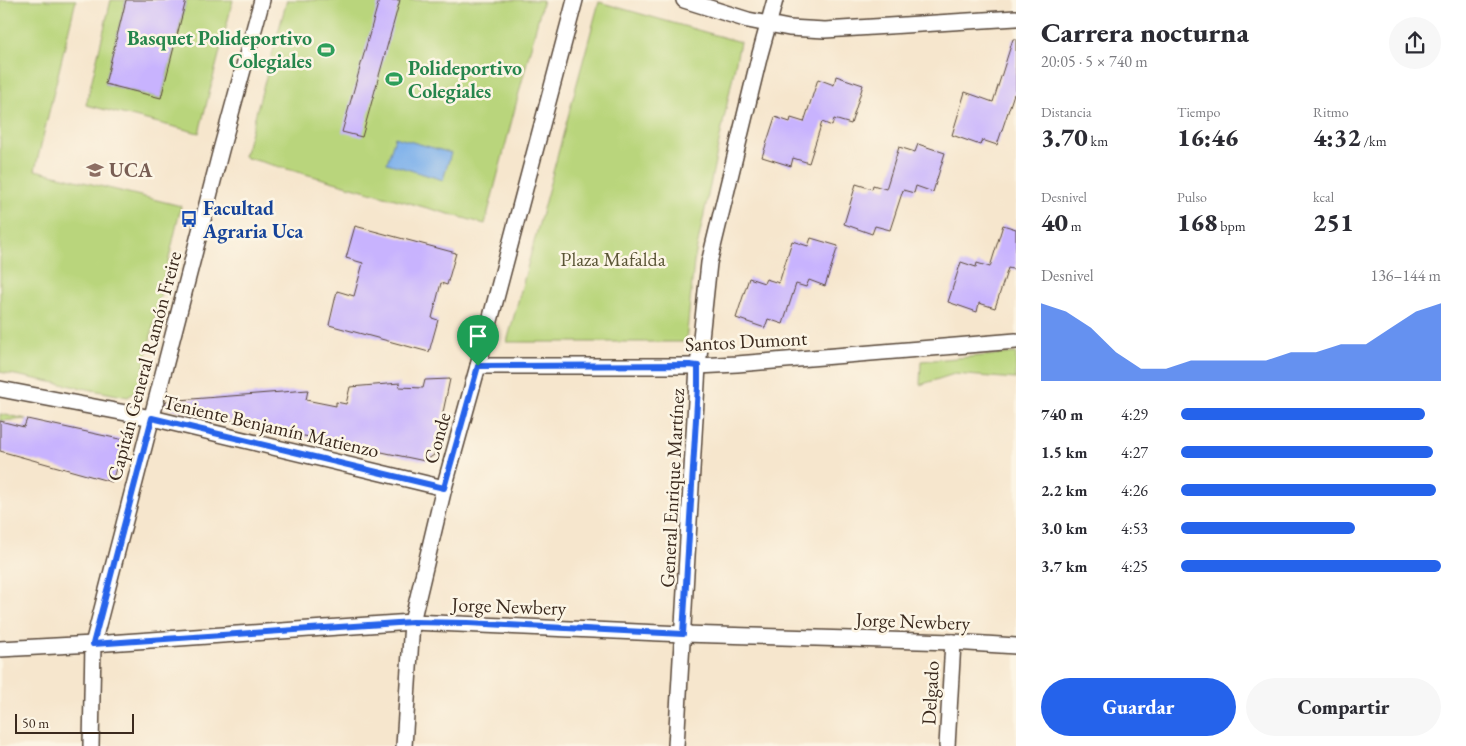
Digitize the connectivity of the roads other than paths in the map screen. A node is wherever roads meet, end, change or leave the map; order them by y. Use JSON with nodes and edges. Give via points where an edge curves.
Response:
{"nodes":[{"id":1,"x":262,"y":0,"type":"edge"},
{"id":2,"x":575,"y":0,"type":"edge"},
{"id":3,"x":684,"y":0,"type":"edge"},
{"id":4,"x":775,"y":0,"type":"edge"},
{"id":5,"x":1016,"y":18,"type":"edge"},
{"id":6,"x":768,"y":24,"type":"junction"},
{"id":7,"x":1016,"y":341,"type":"edge"},
{"id":8,"x":478,"y":366,"type":"junction"},
{"id":9,"x":698,"y":366,"type":"junction"},
{"id":10,"x":0,"y":389,"type":"edge"},
{"id":11,"x":152,"y":418,"type":"junction"},
{"id":12,"x":444,"y":488,"type":"junction"},
{"id":13,"x":412,"y":622,"type":"junction"},
{"id":14,"x":683,"y":634,"type":"junction"},
{"id":15,"x":952,"y":642,"type":"junction"},
{"id":16,"x":93,"y":644,"type":"junction"},
{"id":17,"x":1016,"y":646,"type":"edge"},
{"id":18,"x":0,"y":649,"type":"edge"},
{"id":19,"x":92,"y":746,"type":"edge"},
{"id":20,"x":404,"y":746,"type":"edge"},
{"id":21,"x":676,"y":746,"type":"edge"},
{"id":22,"x":947,"y":746,"type":"edge"}],
"edges":[{"from":1,"to":11,"type":"street","name":"Capitán General Ramón Freire"},
{"from":2,"to":8,"type":"street","name":"Conde"},
{"from":3,"to":6,"type":"street"},
{"from":4,"to":6,"type":"street","name":"General Enrique Martínez"},
{"from":5,"to":6,"type":"street","via":[[824,30]]},
{"from":6,"to":9,"type":"street","name":"General Enrique Martínez","via":[[709,263]]},
{"from":7,"to":9,"type":"street","name":"Santos Dumont"},
{"from":8,"to":9,"type":"street","name":"Santos Dumont"},
{"from":8,"to":12,"type":"street","name":"Conde"},
{"from":9,"to":14,"type":"street","name":"General Enrique Martínez"},
{"from":10,"to":11,"type":"street","name":"Teniente Benjamín Matienzo"},
{"from":11,"to":12,"type":"street","name":"Teniente Benjamín Matienzo"},
{"from":11,"to":16,"type":"street","name":"Capitán General Ramón Freire"},
{"from":12,"to":13,"type":"street","name":"Conde"},
{"from":13,"to":14,"type":"street","name":"Jorge Newbery"},
{"from":13,"to":16,"type":"street","name":"Jorge Newbery"},
{"from":13,"to":20,"type":"street","name":"Conde"},
{"from":14,"to":15,"type":"street","name":"Jorge Newbery"},
{"from":14,"to":21,"type":"street","name":"General Enrique Martínez"},
{"from":15,"to":17,"type":"street","name":"Jorge Newbery"},
{"from":15,"to":22,"type":"street","name":"Delgado"},
{"from":16,"to":18,"type":"street","name":"Jorge Newbery"},
{"from":16,"to":19,"type":"street","name":"Capitán General Ramón Freire"}]}
